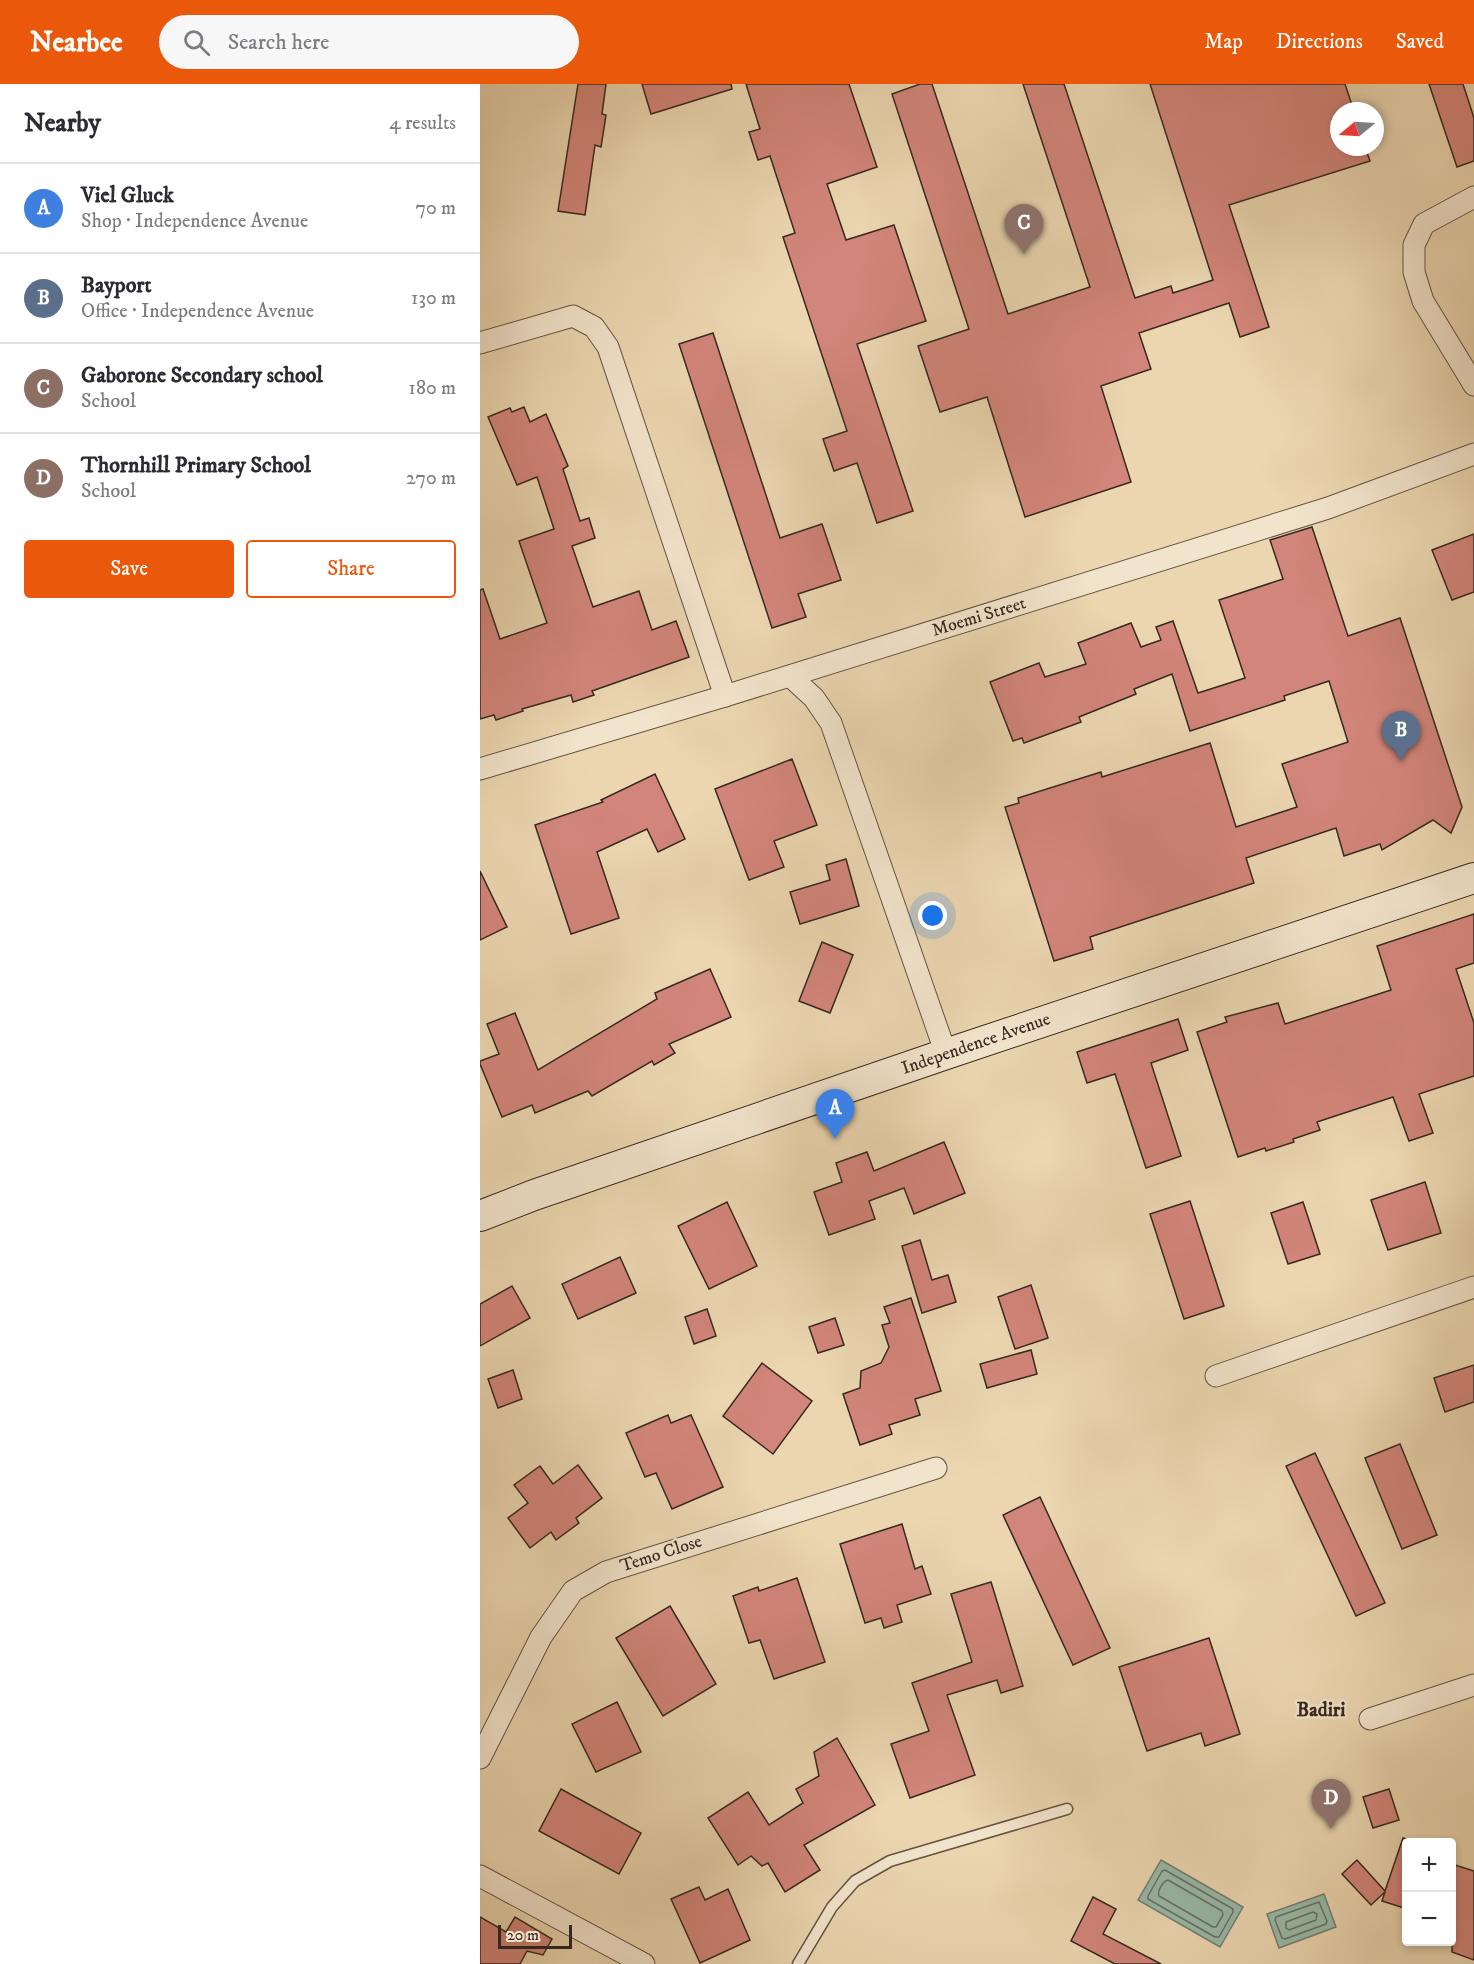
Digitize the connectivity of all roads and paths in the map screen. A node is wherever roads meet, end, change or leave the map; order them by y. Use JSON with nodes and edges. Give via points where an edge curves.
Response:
{"nodes":[{"id":1,"x":1474,"y":197,"type":"edge"},
{"id":2,"x":480,"y":343,"type":"edge"},
{"id":3,"x":1474,"y":385,"type":"edge"},
{"id":4,"x":1474,"y":454,"type":"edge"},
{"id":5,"x":790,"y":676,"type":"junction"},
{"id":6,"x":725,"y":696,"type":"junction"},
{"id":7,"x":480,"y":768,"type":"edge"},
{"id":8,"x":1474,"y":879,"type":"edge"},
{"id":9,"x":946,"y":1054,"type":"junction"},
{"id":10,"x":480,"y":1216,"type":"edge"},
{"id":11,"x":1474,"y":1287,"type":"edge"},
{"id":12,"x":1216,"y":1376,"type":"dead end"},
{"id":13,"x":936,"y":1468,"type":"dead end"},
{"id":14,"x":1474,"y":1685,"type":"edge"},
{"id":15,"x":1370,"y":1719,"type":"dead end"},
{"id":16,"x":480,"y":1758,"type":"edge"},
{"id":17,"x":1067,"y":1809,"type":"dead end"},
{"id":18,"x":480,"y":1876,"type":"edge"},
{"id":19,"x":644,"y":1964,"type":"edge"},
{"id":20,"x":798,"y":1964,"type":"edge"}],
"edges":[{"from":1,"to":3,"type":"street","via":[[1424,224],[1414,246],[1414,272],[1423,301]]},
{"from":2,"to":6,"type":"street","via":[[573,316],[594,327],[608,347]]},
{"from":4,"to":5,"type":"street","name":"Moemi Street","via":[[1328,508]]},
{"from":5,"to":6,"type":"street","name":"Moemi Street"},
{"from":5,"to":9,"type":"street","via":[[814,698],[831,723]]},
{"from":6,"to":7,"type":"street","name":"Moemi Street"},
{"from":8,"to":9,"type":"street","name":"Independence Avenue"},
{"from":9,"to":10,"type":"street","name":"Independence Avenue","via":[[534,1194]]},
{"from":11,"to":12,"type":"street"},
{"from":13,"to":16,"type":"street","name":"Temo Close","via":[[606,1572],[573,1591],[541,1637]]},
{"from":14,"to":15,"type":"street"},
{"from":17,"to":20,"type":"lane","via":[[890,1861],[855,1881],[832,1907]]},
{"from":18,"to":19,"type":"street"}]}
